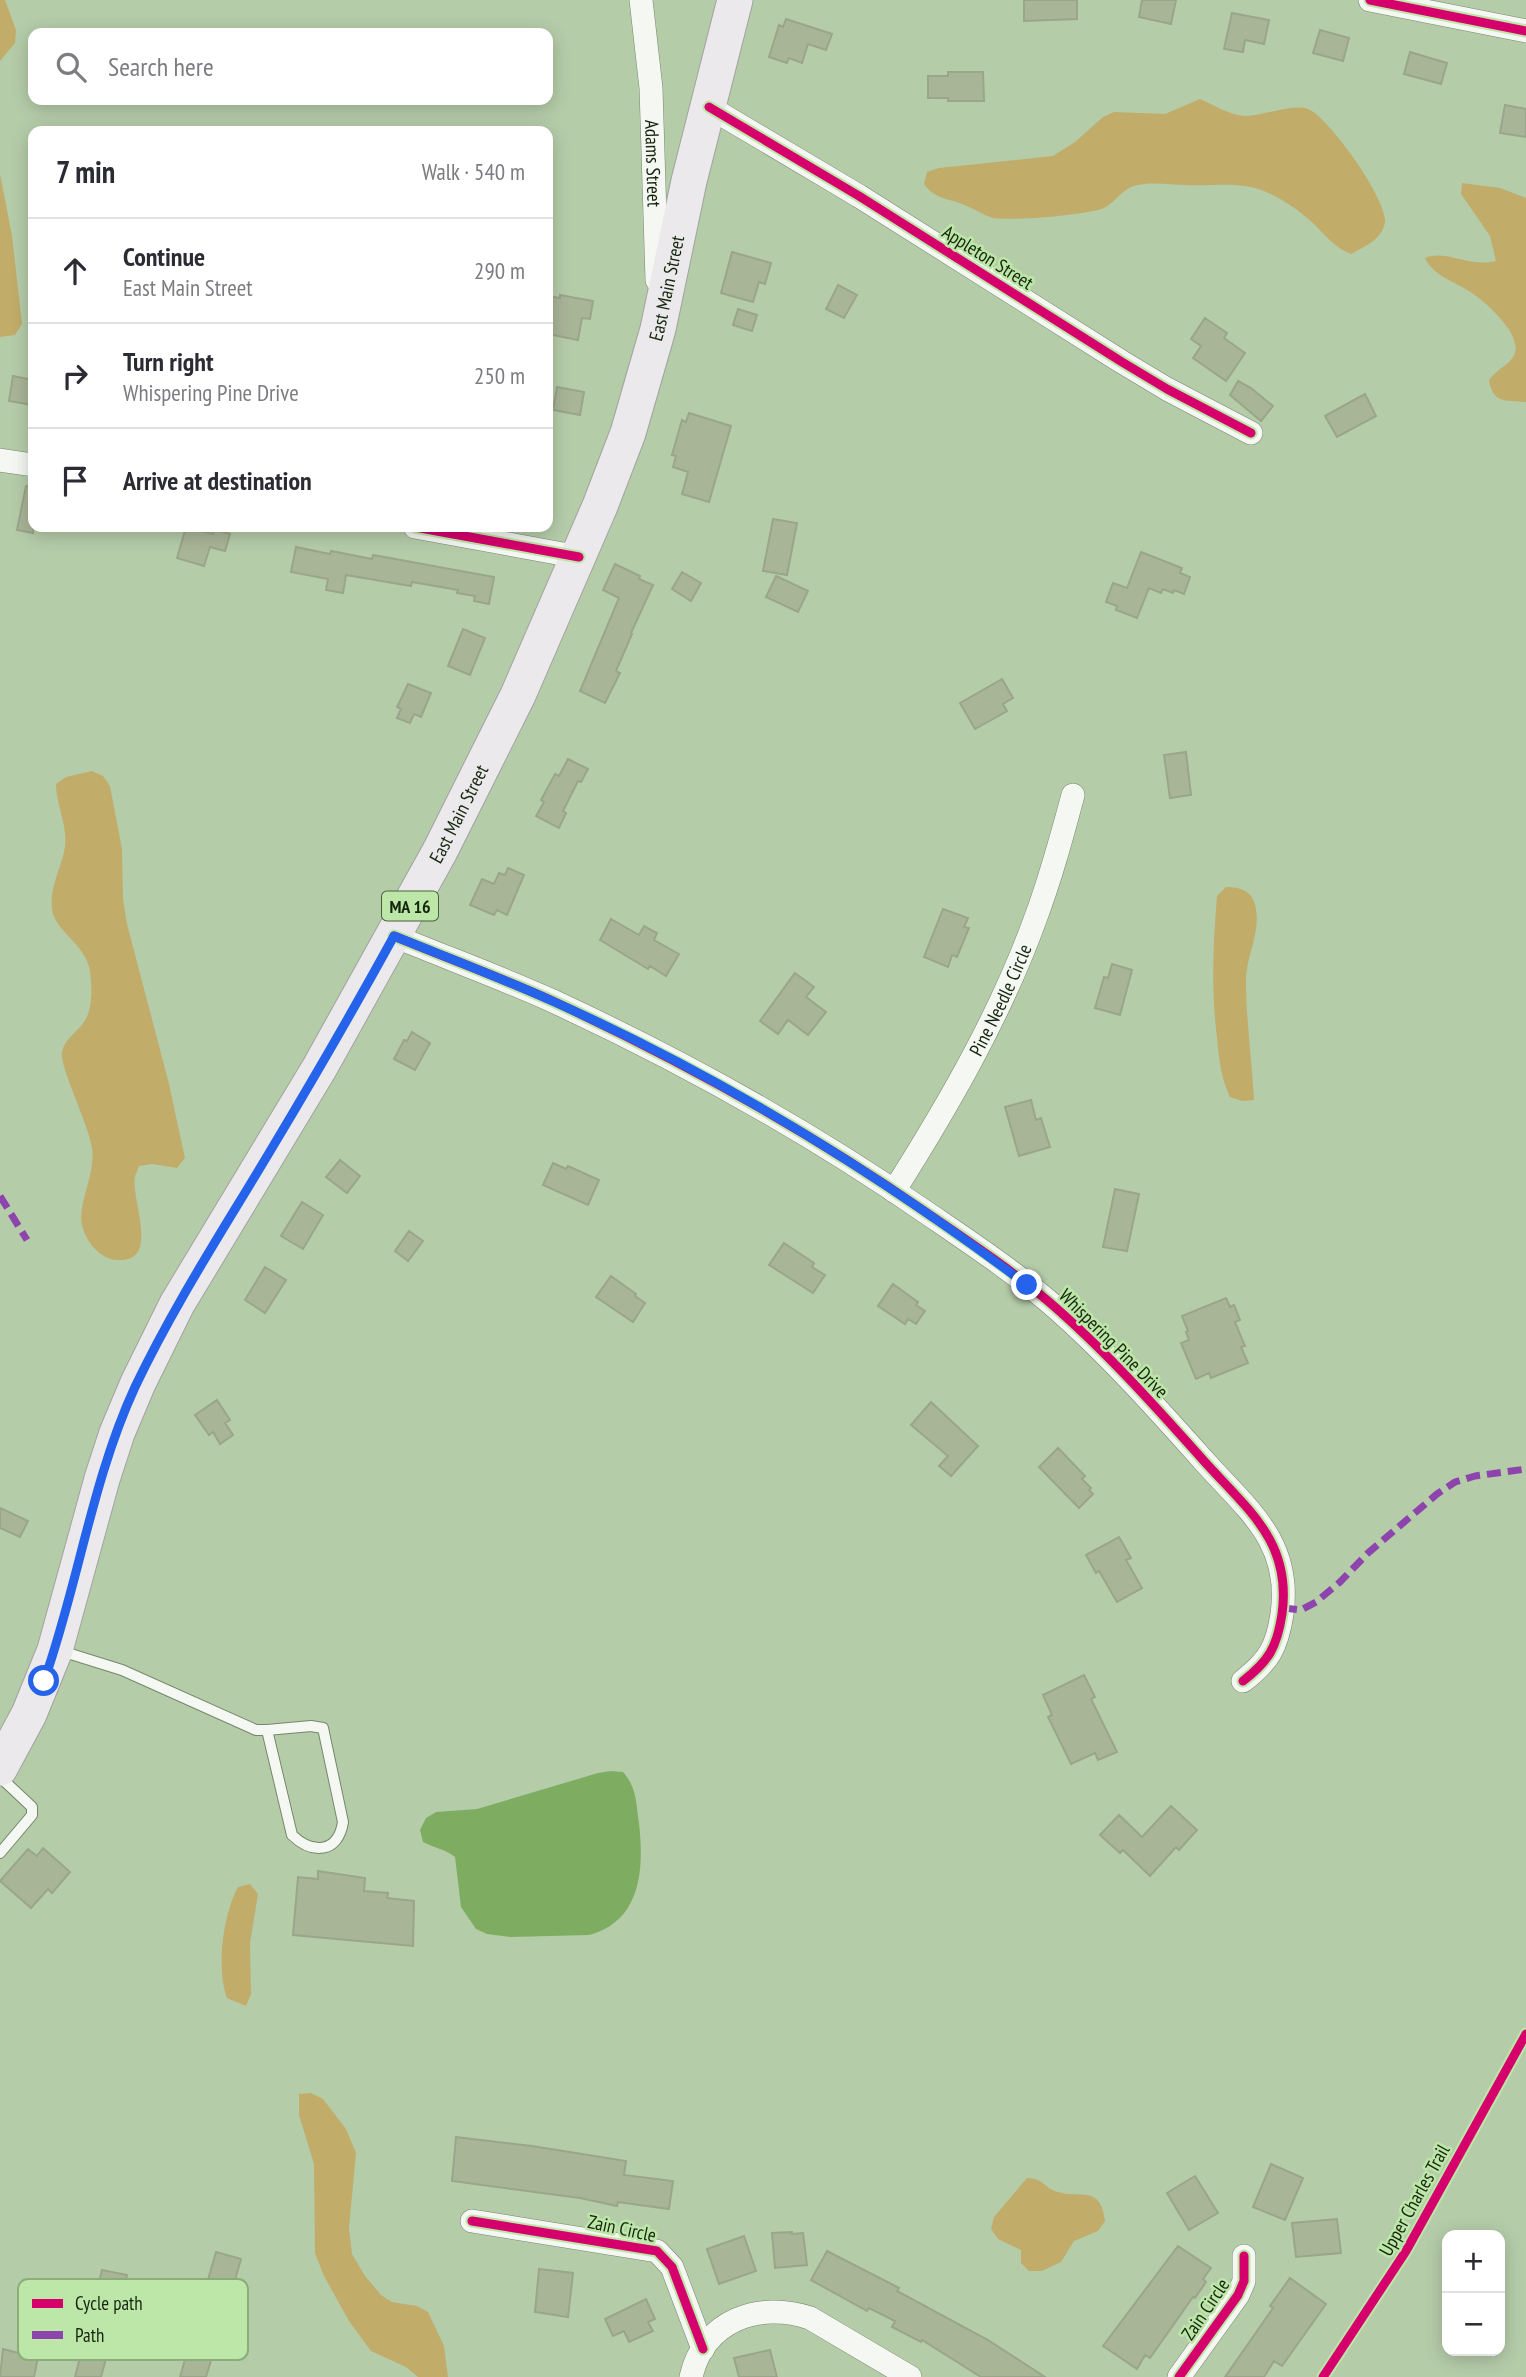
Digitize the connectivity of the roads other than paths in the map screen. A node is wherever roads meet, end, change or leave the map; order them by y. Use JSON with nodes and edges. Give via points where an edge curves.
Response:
{"nodes":[{"id":1,"x":641,"y":0,"type":"edge"},
{"id":2,"x":1370,"y":0,"type":"edge"},
{"id":3,"x":734,"y":4,"type":"edge"},
{"id":4,"x":1526,"y":31,"type":"edge"},
{"id":5,"x":709,"y":107,"type":"junction"},
{"id":6,"x":658,"y":329,"type":"junction"},
{"id":7,"x":1251,"y":433,"type":"dead end"},
{"id":8,"x":0,"y":460,"type":"edge"},
{"id":9,"x":28,"y":464,"type":"edge"},
{"id":10,"x":442,"y":532,"type":"edge"},
{"id":11,"x":579,"y":557,"type":"junction"},
{"id":12,"x":1073,"y":795,"type":"dead end"},
{"id":13,"x":394,"y":936,"type":"junction"},
{"id":14,"x":894,"y":1191,"type":"junction"},
{"id":15,"x":55,"y":1650,"type":"junction"},
{"id":16,"x":1243,"y":1681,"type":"dead end"},
{"id":17,"x":267,"y":1730,"type":"junction"},
{"id":18,"x":0,"y":1768,"type":"edge"},
{"id":19,"x":0,"y":1777,"type":"edge"},
{"id":20,"x":0,"y":1853,"type":"edge"},
{"id":21,"x":472,"y":2221,"type":"dead end"},
{"id":22,"x":1244,"y":2256,"type":"dead end"},
{"id":23,"x":703,"y":2349,"type":"junction"},
{"id":24,"x":691,"y":2377,"type":"edge"},
{"id":25,"x":910,"y":2377,"type":"edge"},
{"id":26,"x":1179,"y":2377,"type":"edge"}],
"edges":[{"from":1,"to":6,"type":"street","name":"Adams Street","via":[[652,112]]},
{"from":2,"to":4,"type":"street"},
{"from":3,"to":5,"type":"main road","name":"East Main Street","number":"MA 16"},
{"from":5,"to":6,"type":"main road","name":"East Main Street","number":"MA 16"},
{"from":5,"to":7,"type":"street","name":"Appleton Street","via":[[1133,369]]},
{"from":6,"to":11,"type":"main road","name":"East Main Street","number":"MA 16","via":[[628,433]]},
{"from":8,"to":9,"type":"street"},
{"from":10,"to":11,"type":"street"},
{"from":11,"to":13,"type":"main road","name":"East Main Street","number":"MA 16","via":[[493,747]]},
{"from":12,"to":14,"type":"street","name":"Pine Needle Circle","via":[[1037,916],[1009,984],[940,1118]]},
{"from":13,"to":14,"type":"street","name":"Whispering Pine Drive","via":[[551,1000],[642,1045],[794,1128]]},
{"from":13,"to":15,"type":"main road","name":"East Main Street","number":"MA 16","via":[[183,1294],[135,1389],[102,1479]]},
{"from":14,"to":16,"type":"street","name":"Whispering Pine Drive","via":[[1005,1268],[1069,1320],[1260,1524],[1280,1560],[1283,1608],[1274,1647],[1262,1666]]},
{"from":15,"to":17,"type":"lane","via":[[122,1670],[256,1730]]},
{"from":15,"to":18,"type":"main road","name":"East Main Street","number":"MA 16"},
{"from":17,"to":17,"type":"lane","via":[[292,1835],[303,1846],[318,1849],[332,1844],[341,1834],[343,1822],[323,1728]]},
{"from":19,"to":20,"type":"lane","via":[[32,1807],[33,1815]]},
{"from":21,"to":23,"type":"street","name":"Zain Circle","via":[[657,2251],[672,2267]]},
{"from":22,"to":26,"type":"street","name":"Zain Circle","via":[[1244,2281],[1238,2295]]},
{"from":23,"to":24,"type":"street"},
{"from":23,"to":25,"type":"street","via":[[739,2318],[756,2312],[793,2312]]}]}
